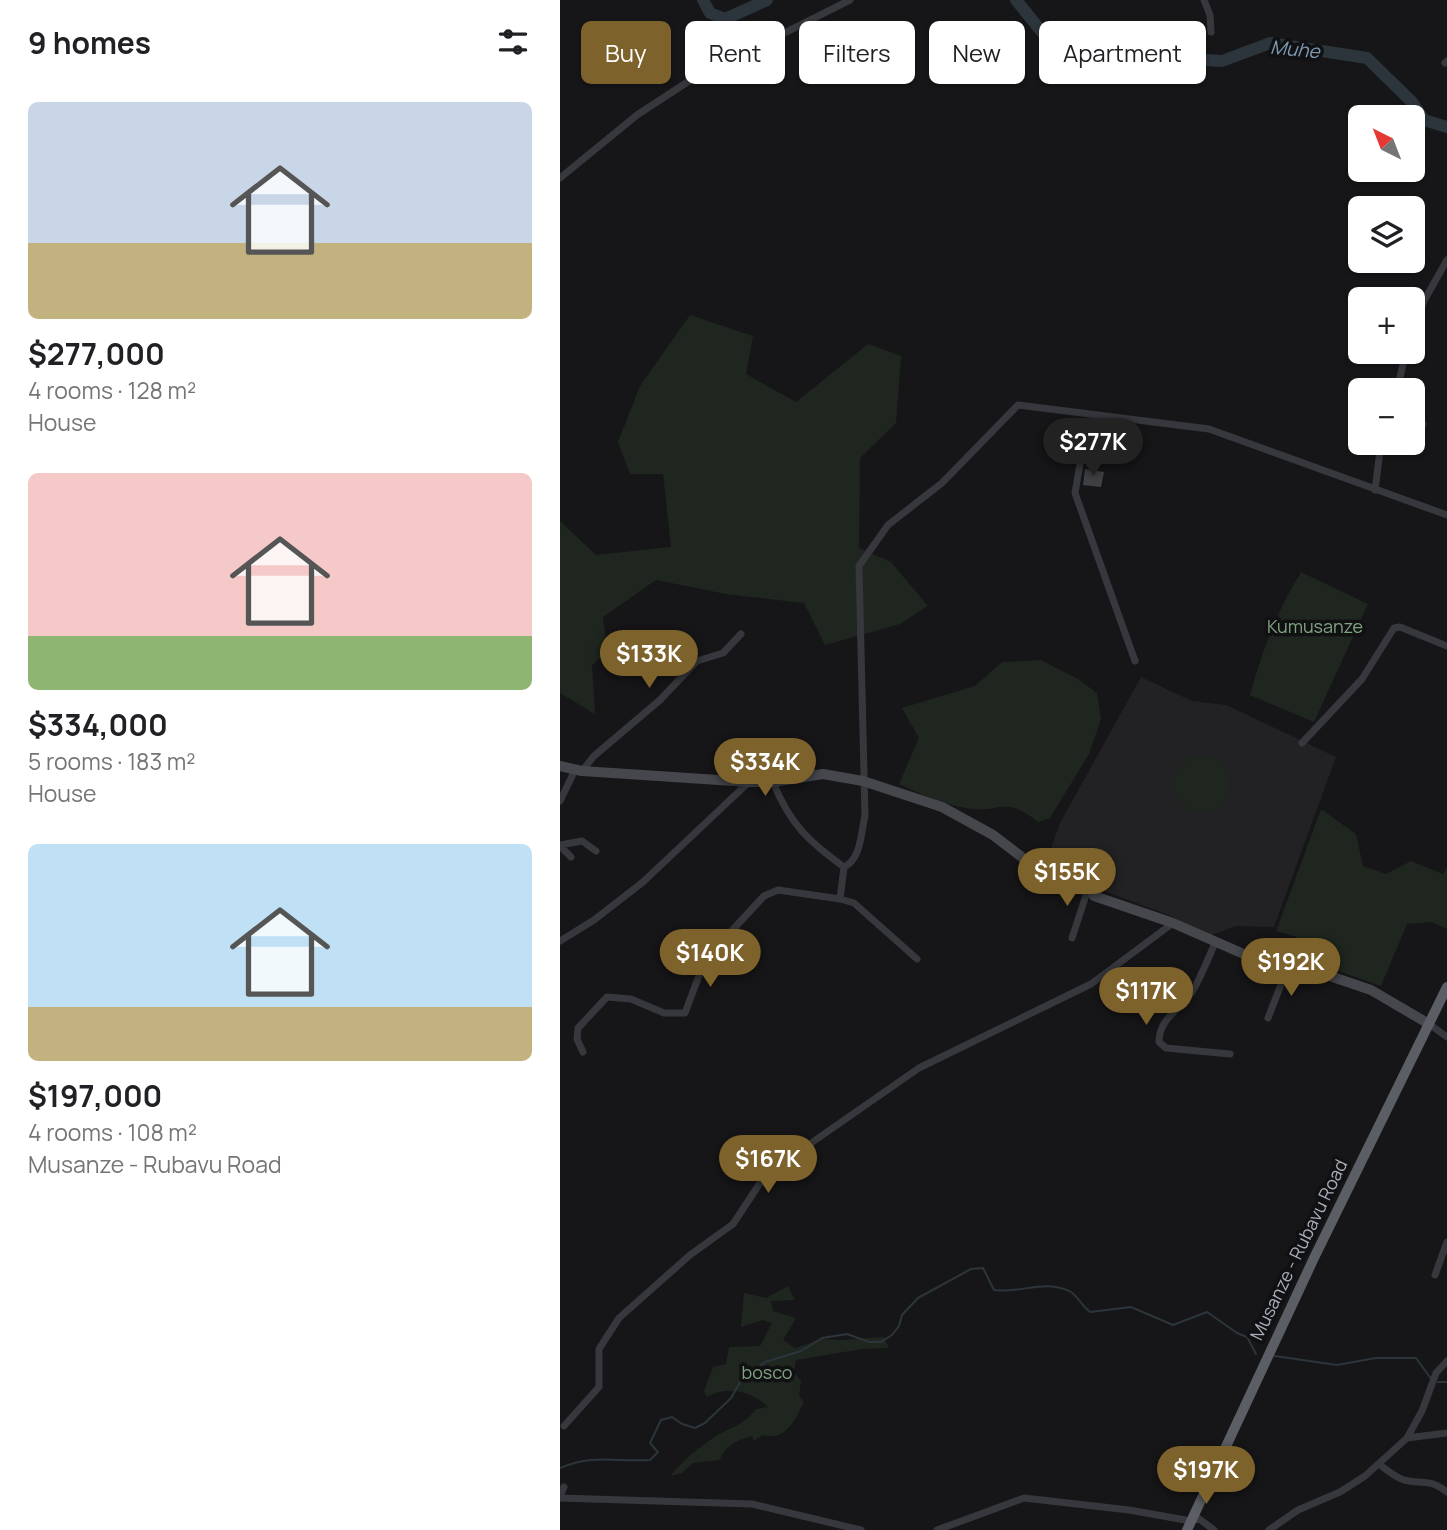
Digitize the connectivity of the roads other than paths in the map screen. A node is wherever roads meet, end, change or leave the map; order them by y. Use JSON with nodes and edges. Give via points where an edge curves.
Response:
{"nodes":[{"id":1,"x":850,"y":0,"type":"edge"},
{"id":2,"x":1204,"y":0,"type":"edge"},
{"id":3,"x":1211,"y":33,"type":"dead end"},
{"id":4,"x":560,"y":178,"type":"edge"},
{"id":5,"x":1447,"y":260,"type":"edge"},
{"id":6,"x":1425,"y":299,"type":"edge"},
{"id":7,"x":1379,"y":455,"type":"edge"},
{"id":8,"x":1080,"y":464,"type":"dead end"},
{"id":9,"x":1375,"y":490,"type":"junction"},
{"id":10,"x":1447,"y":515,"type":"edge"},
{"id":11,"x":741,"y":634,"type":"dead end"},
{"id":12,"x":1447,"y":646,"type":"edge"},
{"id":13,"x":1135,"y":662,"type":"dead end"},
{"id":14,"x":1302,"y":743,"type":"dead end"},
{"id":15,"x":560,"y":766,"type":"edge"},
{"id":16,"x":578,"y":771,"type":"junction"},
{"id":17,"x":863,"y":781,"type":"junction"},
{"id":18,"x":749,"y":782,"type":"junction"},
{"id":19,"x":773,"y":782,"type":"junction"},
{"id":20,"x":560,"y":801,"type":"edge"},
{"id":21,"x":560,"y":845,"type":"edge"},
{"id":22,"x":596,"y":851,"type":"dead end"},
{"id":23,"x":571,"y":857,"type":"dead end"},
{"id":24,"x":844,"y":867,"type":"junction"},
{"id":25,"x":1089,"y":886,"type":"junction"},
{"id":26,"x":840,"y":899,"type":"junction"},
{"id":27,"x":1173,"y":923,"type":"junction"},
{"id":28,"x":1072,"y":938,"type":"dead end"},
{"id":29,"x":560,"y":941,"type":"edge"},
{"id":30,"x":1216,"y":941,"type":"junction"},
{"id":31,"x":917,"y":959,"type":"dead end"},
{"id":32,"x":1287,"y":969,"type":"junction"},
{"id":33,"x":1447,"y":987,"type":"edge"},
{"id":34,"x":1268,"y":1018,"type":"dead end"},
{"id":35,"x":1429,"y":1024,"type":"junction"},
{"id":36,"x":1447,"y":1037,"type":"edge"},
{"id":37,"x":583,"y":1052,"type":"dead end"},
{"id":38,"x":1230,"y":1054,"type":"dead end"},
{"id":39,"x":1447,"y":1242,"type":"edge"},
{"id":40,"x":1435,"y":1275,"type":"dead end"},
{"id":41,"x":1447,"y":1361,"type":"edge"},
{"id":42,"x":564,"y":1426,"type":"dead end"},
{"id":43,"x":1447,"y":1433,"type":"edge"},
{"id":44,"x":1407,"y":1438,"type":"junction"},
{"id":45,"x":1379,"y":1464,"type":"junction"},
{"id":46,"x":564,"y":1487,"type":"dead end"},
{"id":47,"x":1447,"y":1492,"type":"edge"},
{"id":48,"x":560,"y":1497,"type":"edge"},
{"id":49,"x":1189,"y":1526,"type":"edge"},
{"id":50,"x":861,"y":1530,"type":"edge"},
{"id":51,"x":937,"y":1530,"type":"edge"},
{"id":52,"x":1214,"y":1530,"type":"edge"},
{"id":53,"x":1269,"y":1530,"type":"edge"}],
"edges":[{"from":1,"to":4,"type":"street","via":[[689,81]]},
{"from":2,"to":3,"type":"street"},
{"from":5,"to":6,"type":"street"},
{"from":7,"to":9,"type":"street"},
{"from":8,"to":13,"type":"street","via":[[1075,493]]},
{"from":9,"to":10,"type":"street"},
{"from":9,"to":17,"type":"street","via":[[1209,429],[1018,405],[942,484],[888,525],[859,566]]},
{"from":11,"to":16,"type":"street","via":[[723,653],[697,661]]},
{"from":12,"to":14,"type":"street","via":[[1394,628],[1362,679]]},
{"from":15,"to":16,"type":"main road"},
{"from":16,"to":18,"type":"main road"},
{"from":16,"to":20,"type":"street"},
{"from":17,"to":19,"type":"main road","via":[[823,774]]},
{"from":17,"to":24,"type":"street","via":[[865,816],[857,852]]},
{"from":17,"to":25,"type":"main road","via":[[942,807],[993,835],[1040,871]]},
{"from":18,"to":19,"type":"main road"},
{"from":18,"to":29,"type":"street","via":[[643,882]]},
{"from":19,"to":24,"type":"street","via":[[785,811],[809,842]]},
{"from":21,"to":22,"type":"street","via":[[582,841]]},
{"from":21,"to":23,"type":"street"},
{"from":24,"to":26,"type":"street"},
{"from":25,"to":27,"type":"main road","via":[[1094,896]]},
{"from":25,"to":28,"type":"street"},
{"from":26,"to":31,"type":"street","via":[[854,903]]},
{"from":26,"to":37,"type":"street","via":[[778,890],[764,896],[708,958],[685,1013],[664,1013],[631,999],[607,997],[578,1028]]},
{"from":27,"to":30,"type":"main road"},
{"from":27,"to":42,"type":"street","via":[[1091,984],[919,1068],[778,1166],[741,1207],[733,1224],[644,1293],[620,1318],[599,1349],[599,1387]]},
{"from":30,"to":32,"type":"main road","via":[[1257,961]]},
{"from":30,"to":38,"type":"street","via":[[1192,991],[1164,1022],[1159,1042],[1166,1048]]},
{"from":32,"to":34,"type":"street"},
{"from":32,"to":35,"type":"main road","via":[[1315,971],[1371,990]]},
{"from":33,"to":35,"type":"highway","name":"Musanze - Rubavu Road"},
{"from":35,"to":36,"type":"street"},
{"from":35,"to":49,"type":"highway","name":"Musanze - Rubavu Road"},
{"from":39,"to":40,"type":"street"},
{"from":41,"to":44,"type":"street","via":[[1436,1373]]},
{"from":43,"to":44,"type":"street"},
{"from":44,"to":45,"type":"street"},
{"from":45,"to":47,"type":"street","via":[[1396,1477],[1433,1482]]},
{"from":45,"to":53,"type":"street","via":[[1340,1492],[1298,1510]]},
{"from":46,"to":48,"type":"street"},
{"from":48,"to":50,"type":"street","via":[[752,1504]]},
{"from":49,"to":51,"type":"street","via":[[1129,1510],[1024,1498]]},
{"from":49,"to":52,"type":"street","via":[[1198,1518]]}]}
